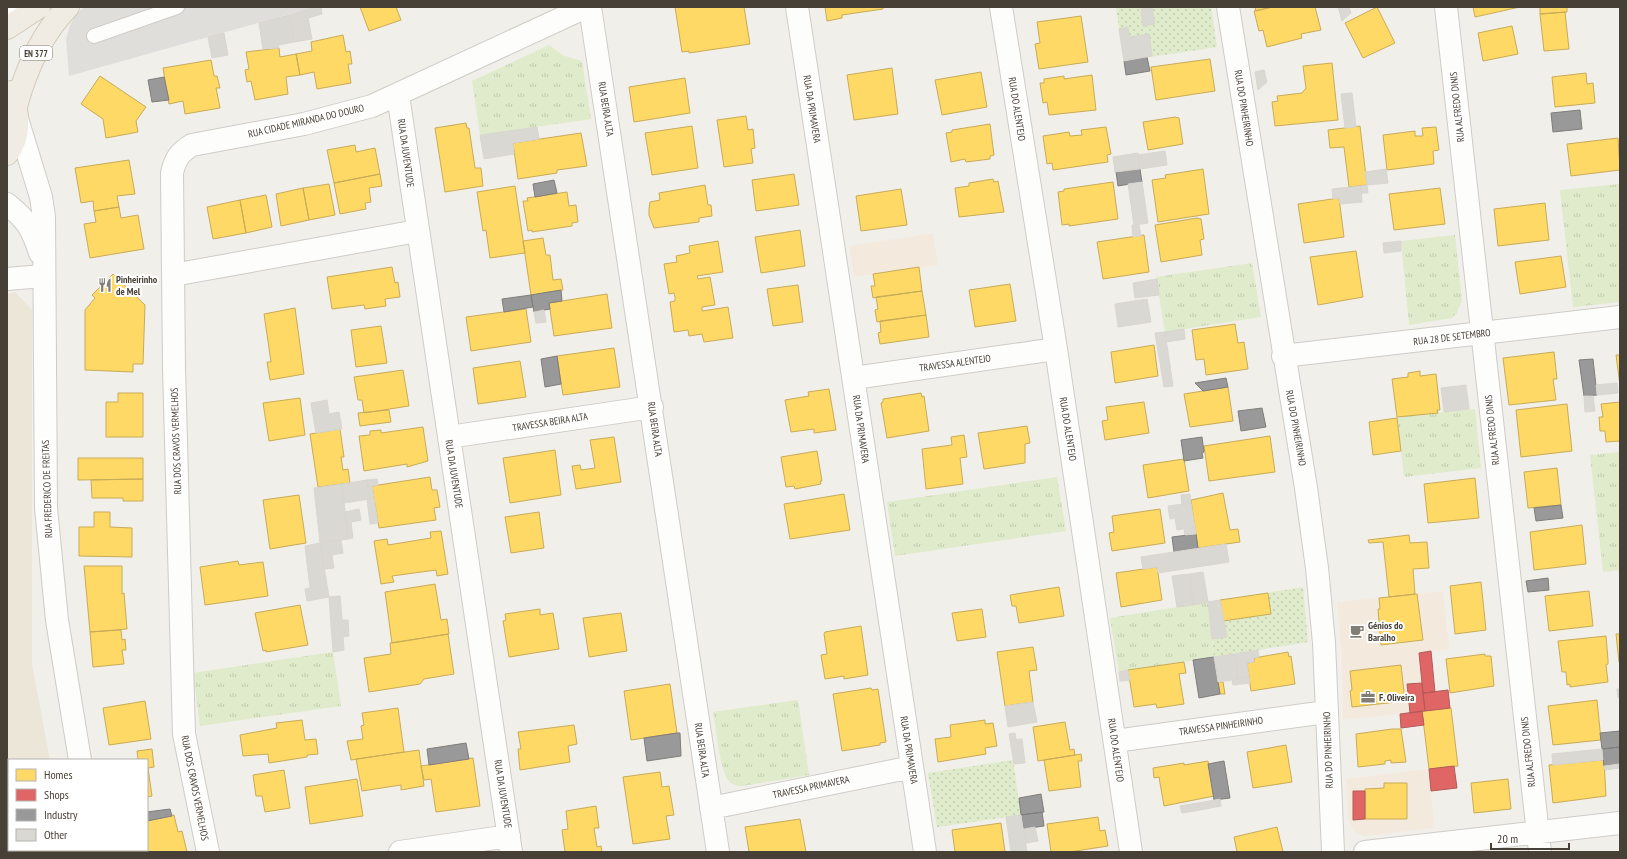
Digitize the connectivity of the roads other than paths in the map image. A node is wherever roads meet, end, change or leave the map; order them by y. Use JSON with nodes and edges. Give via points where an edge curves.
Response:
{"nodes":[{"id":1,"x":24,"y":7,"type":"edge"},
{"id":2,"x":39,"y":7,"type":"edge"},
{"id":3,"x":68,"y":7,"type":"edge"},
{"id":4,"x":178,"y":7,"type":"edge"},
{"id":5,"x":586,"y":7,"type":"edge"},
{"id":6,"x":590,"y":7,"type":"edge"},
{"id":7,"x":797,"y":7,"type":"edge"},
{"id":8,"x":1001,"y":7,"type":"edge"},
{"id":9,"x":1228,"y":7,"type":"edge"},
{"id":10,"x":1446,"y":7,"type":"edge"},
{"id":11,"x":7,"y":11,"type":"edge"},
{"id":12,"x":7,"y":28,"type":"edge"},
{"id":13,"x":94,"y":36,"type":"dead end"},
{"id":14,"x":7,"y":86,"type":"edge"},
{"id":15,"x":398,"y":95,"type":"junction"},
{"id":16,"x":17,"y":114,"type":"junction"},
{"id":17,"x":7,"y":154,"type":"edge"},
{"id":18,"x":7,"y":204,"type":"edge"},
{"id":19,"x":417,"y":231,"type":"junction"},
{"id":20,"x":43,"y":269,"type":"junction"},
{"id":21,"x":173,"y":276,"type":"junction"},
{"id":22,"x":7,"y":280,"type":"edge"},
{"id":23,"x":1620,"y":317,"type":"edge"},
{"id":24,"x":1482,"y":334,"type":"junction"},
{"id":25,"x":1056,"y":349,"type":"junction"},
{"id":26,"x":1283,"y":356,"type":"junction"},
{"id":27,"x":854,"y":378,"type":"junction"},
{"id":28,"x":652,"y":407,"type":"junction"},
{"id":29,"x":449,"y":437,"type":"junction"},
{"id":30,"x":1326,"y":712,"type":"junction"},
{"id":31,"x":1115,"y":741,"type":"junction"},
{"id":32,"x":80,"y":759,"type":"edge"},
{"id":33,"x":912,"y":767,"type":"junction"},
{"id":34,"x":711,"y":808,"type":"junction"},
{"id":35,"x":1620,"y":822,"type":"edge"},
{"id":36,"x":1538,"y":842,"type":"edge"},
{"id":37,"x":510,"y":844,"type":"edge"},
{"id":38,"x":208,"y":852,"type":"edge"},
{"id":39,"x":400,"y":852,"type":"edge"},
{"id":40,"x":718,"y":852,"type":"edge"},
{"id":41,"x":925,"y":852,"type":"edge"},
{"id":42,"x":1132,"y":852,"type":"edge"},
{"id":43,"x":1333,"y":852,"type":"edge"},
{"id":44,"x":1366,"y":852,"type":"edge"}],
"edges":[{"from":1,"to":11,"type":"lane"},
{"from":2,"to":12,"type":"main road"},
{"from":3,"to":16,"type":"main road","number":"EN 377","via":[[55,20],[32,60],[23,82]]},
{"from":4,"to":13,"type":"lane"},
{"from":5,"to":15,"type":"street","name":"RUA CIDADE MIRANDA DO DOURO"},
{"from":6,"to":28,"type":"street","name":"RUA BEIRA ALTA"},
{"from":7,"to":27,"type":"street","name":"RUA DA PRIMAVERA"},
{"from":8,"to":25,"type":"street","name":"RUA DO ALENTEJO"},
{"from":9,"to":26,"type":"street","name":"RUA DO PINHEIRINHO"},
{"from":10,"to":24,"type":"street","name":"RUA ALFREDO DINIS"},
{"from":14,"to":16,"type":"main road"},
{"from":15,"to":19,"type":"street","name":"RUA DA JUVENTUDE"},
{"from":15,"to":21,"type":"street","name":"RUA CIDADE MIRANDA DO DOURO","via":[[346,114],[267,132],[208,141],[181,151],[174,161],[172,173]]},
{"from":16,"to":17,"type":"main road","via":[[15,137]]},
{"from":16,"to":20,"type":"street","name":"RUA FREDERICO DE FREITAS","via":[[41,197],[44,217]]},
{"from":18,"to":20,"type":"street","name":"RUA FREDERICO DE FREITAS","via":[[24,217],[34,234]]},
{"from":19,"to":21,"type":"street"},
{"from":19,"to":29,"type":"street","name":"RUA DA JUVENTUDE"},
{"from":20,"to":22,"type":"street"},
{"from":20,"to":32,"type":"street","name":"RUA FREDERICO DE FREITAS","via":[[46,508],[57,620]]},
{"from":21,"to":38,"type":"street","name":"RUA DOS CRAVOS VERMELHOS","via":[[184,734]]},
{"from":23,"to":24,"type":"street","name":"RUA 28 DE SETEMBRO"},
{"from":24,"to":26,"type":"street","name":"RUA 28 DE SETEMBRO"},
{"from":24,"to":36,"type":"street","name":"RUA ALFREDO DINIS"},
{"from":25,"to":27,"type":"street","name":"TRAVESSA ALENTEJO"},
{"from":25,"to":31,"type":"street","name":"RUA DO ALENTEJO"},
{"from":26,"to":30,"type":"street","name":"RUA DO PINHEIRINHO","via":[[1317,568],[1324,643]]},
{"from":27,"to":33,"type":"street","name":"RUA DA PRIMAVERA"},
{"from":28,"to":29,"type":"street","name":"TRAVESSA BEIRA ALTA"},
{"from":28,"to":34,"type":"street","name":"RUA BEIRA ALTA"},
{"from":29,"to":37,"type":"street","name":"RUA DA JUVENTUDE"},
{"from":30,"to":31,"type":"street","name":"TRAVESSA PINHEIRINHO"},
{"from":30,"to":43,"type":"street","name":"RUA DO PINHEIRINHO"},
{"from":31,"to":42,"type":"street","name":"RUA DO ALENTEJO"},
{"from":33,"to":34,"type":"street","name":"TRAVESSA PRIMAVERA"},
{"from":33,"to":41,"type":"street","name":"RUA DA PRIMAVERA"},
{"from":34,"to":40,"type":"street","name":"RUA BEIRA ALTA"},
{"from":35,"to":36,"type":"street"},
{"from":36,"to":44,"type":"street"},
{"from":37,"to":39,"type":"street"}]}
